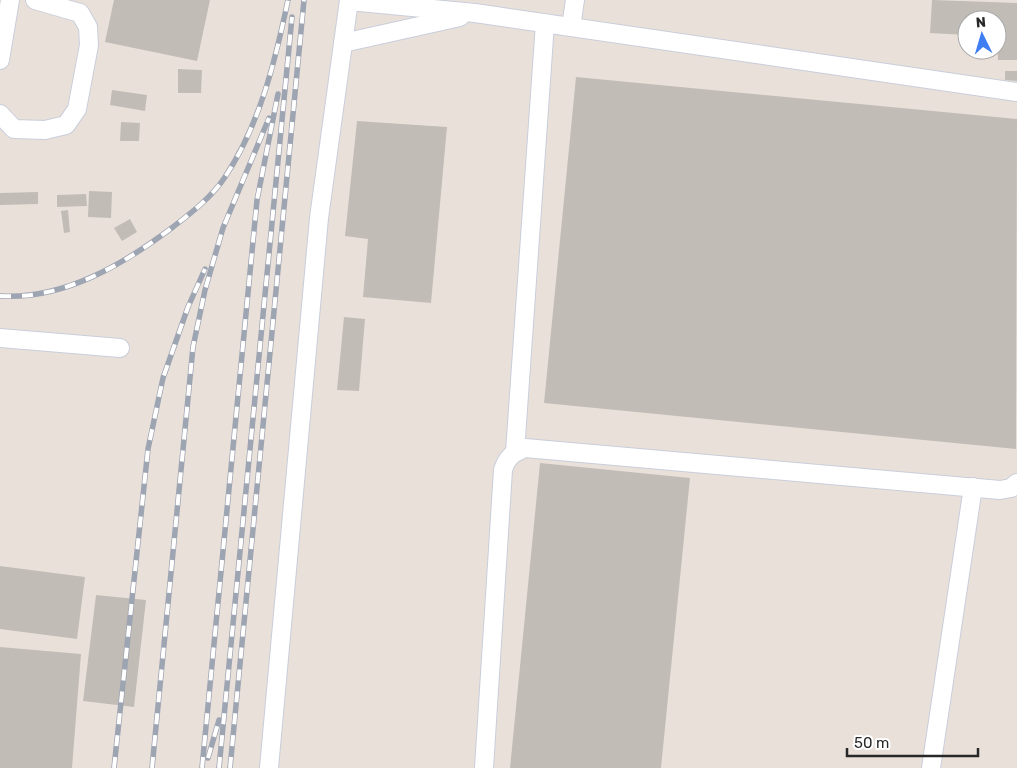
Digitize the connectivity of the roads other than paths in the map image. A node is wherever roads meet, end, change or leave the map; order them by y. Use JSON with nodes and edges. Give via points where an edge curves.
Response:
{"nodes":[{"id":1,"x":10,"y":0,"type":"edge"},
{"id":2,"x":35,"y":0,"type":"edge"},
{"id":3,"x":349,"y":0,"type":"edge"},
{"id":4,"x":450,"y":0,"type":"edge"},
{"id":5,"x":575,"y":0,"type":"edge"},
{"id":6,"x":478,"y":7,"type":"edge"},
{"id":7,"x":545,"y":23,"type":"junction"},
{"id":8,"x":571,"y":27,"type":"junction"},
{"id":9,"x":343,"y":43,"type":"junction"},
{"id":10,"x":0,"y":60,"type":"edge"},
{"id":11,"x":1017,"y":92,"type":"edge"},
{"id":12,"x":0,"y":114,"type":"edge"},
{"id":13,"x":0,"y":338,"type":"edge"},
{"id":14,"x":120,"y":348,"type":"dead end"},
{"id":15,"x":515,"y":452,"type":"junction"},
{"id":16,"x":1017,"y":483,"type":"edge"},
{"id":17,"x":973,"y":487,"type":"junction"},
{"id":18,"x":269,"y":768,"type":"edge"},
{"id":19,"x":484,"y":768,"type":"edge"},
{"id":20,"x":931,"y":768,"type":"edge"}],
"edges":[{"from":1,"to":10,"type":"street"},
{"from":2,"to":12,"type":"street","via":[[80,13],[88,27],[89,45],[77,109],[66,125],[45,130],[14,129]]},
{"from":3,"to":6,"type":"street"},
{"from":3,"to":9,"type":"street"},
{"from":4,"to":6,"type":"street"},
{"from":5,"to":8,"type":"street"},
{"from":6,"to":7,"type":"street"},
{"from":6,"to":9,"type":"street"},
{"from":7,"to":8,"type":"street"},
{"from":7,"to":15,"type":"street"},
{"from":8,"to":11,"type":"street"},
{"from":9,"to":18,"type":"street","via":[[319,218]]},
{"from":13,"to":14,"type":"street"},
{"from":15,"to":17,"type":"street","via":[[525,448]]},
{"from":15,"to":19,"type":"street","via":[[506,459],[503,470]]},
{"from":16,"to":17,"type":"street","via":[[1000,490]]},
{"from":17,"to":20,"type":"street"}]}
